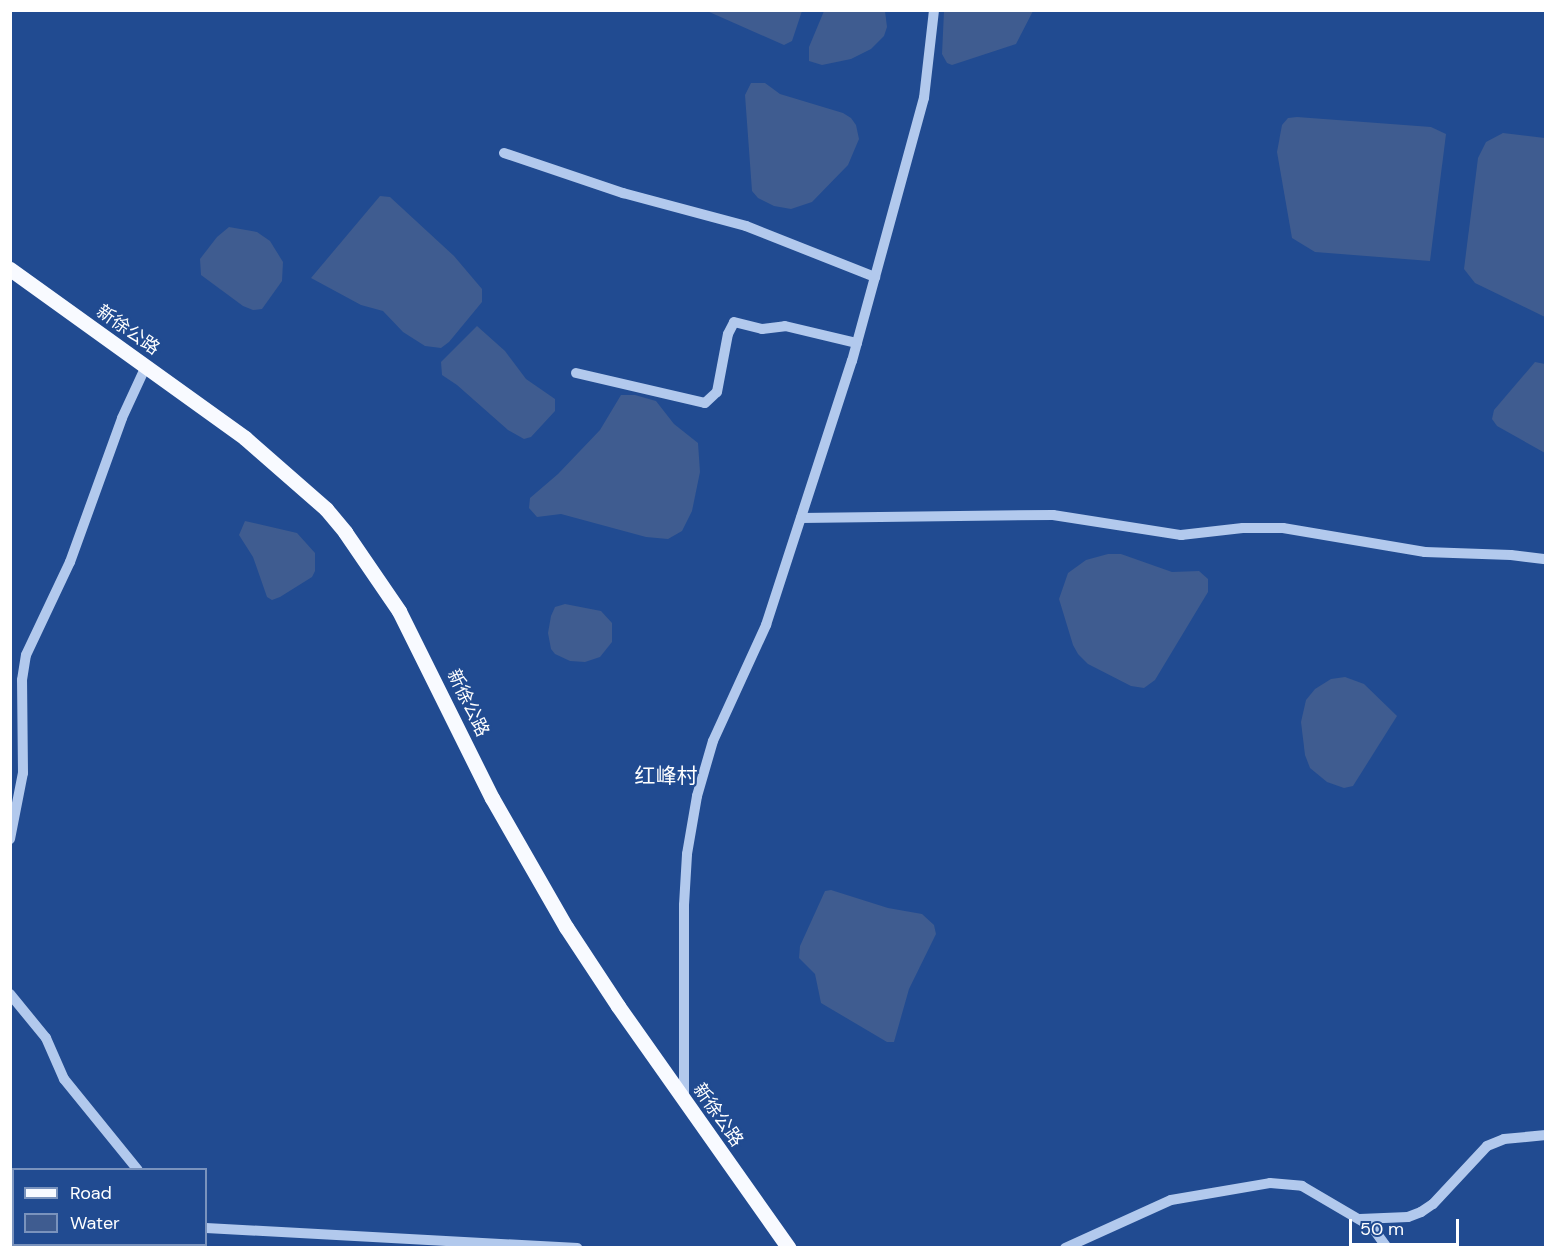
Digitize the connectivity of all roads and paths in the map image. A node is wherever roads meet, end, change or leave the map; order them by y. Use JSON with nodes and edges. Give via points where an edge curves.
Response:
{"nodes":[{"id":1,"x":934,"y":10,"type":"edge"},
{"id":2,"x":504,"y":153,"type":"dead end"},
{"id":3,"x":10,"y":269,"type":"edge"},
{"id":4,"x":875,"y":277,"type":"junction"},
{"id":5,"x":857,"y":342,"type":"junction"},
{"id":6,"x":146,"y":366,"type":"junction"},
{"id":7,"x":576,"y":373,"type":"dead end"},
{"id":8,"x":801,"y":518,"type":"junction"},
{"id":9,"x":1545,"y":559,"type":"edge"},
{"id":10,"x":10,"y":839,"type":"edge"},
{"id":11,"x":10,"y":994,"type":"edge"},
{"id":12,"x":684,"y":1100,"type":"junction"},
{"id":13,"x":1545,"y":1135,"type":"edge"},
{"id":14,"x":136,"y":1168,"type":"edge"},
{"id":15,"x":1360,"y":1219,"type":"junction"},
{"id":16,"x":207,"y":1228,"type":"edge"},
{"id":17,"x":577,"y":1248,"type":"edge"},
{"id":18,"x":789,"y":1248,"type":"edge"},
{"id":19,"x":1065,"y":1248,"type":"edge"},
{"id":20,"x":1387,"y":1248,"type":"edge"}],
"edges":[{"from":1,"to":4,"type":"street","via":[[924,98]]},
{"from":2,"to":4,"type":"street","via":[[623,193],[746,226]]},
{"from":3,"to":6,"type":"main road","name":"新徐公路"},
{"from":4,"to":5,"type":"street"},
{"from":5,"to":7,"type":"street","via":[[785,326],[762,329],[734,322],[717,392],[705,403]]},
{"from":5,"to":8,"type":"street"},
{"from":6,"to":10,"type":"street","via":[[122,418],[70,562],[24,663],[23,772]]},
{"from":6,"to":12,"type":"main road","name":"新徐公路","via":[[274,462],[326,509],[363,555],[417,643],[492,798],[540,885]]},
{"from":8,"to":9,"type":"street","via":[[1053,515],[1181,535],[1283,528],[1425,552]]},
{"from":8,"to":12,"type":"street","via":[[766,625],[712,741],[697,796],[687,854],[684,905]]},
{"from":11,"to":14,"type":"street","via":[[46,1038],[64,1079]]},
{"from":12,"to":18,"type":"main road","name":"新徐公路"},
{"from":13,"to":15,"type":"street","via":[[1504,1139],[1487,1146],[1433,1204],[1420,1212],[1408,1217]]},
{"from":15,"to":19,"type":"street","via":[[1302,1186],[1270,1183],[1171,1200]]},
{"from":15,"to":20,"type":"street","via":[[1376,1230]]},
{"from":16,"to":17,"type":"street"}]}
